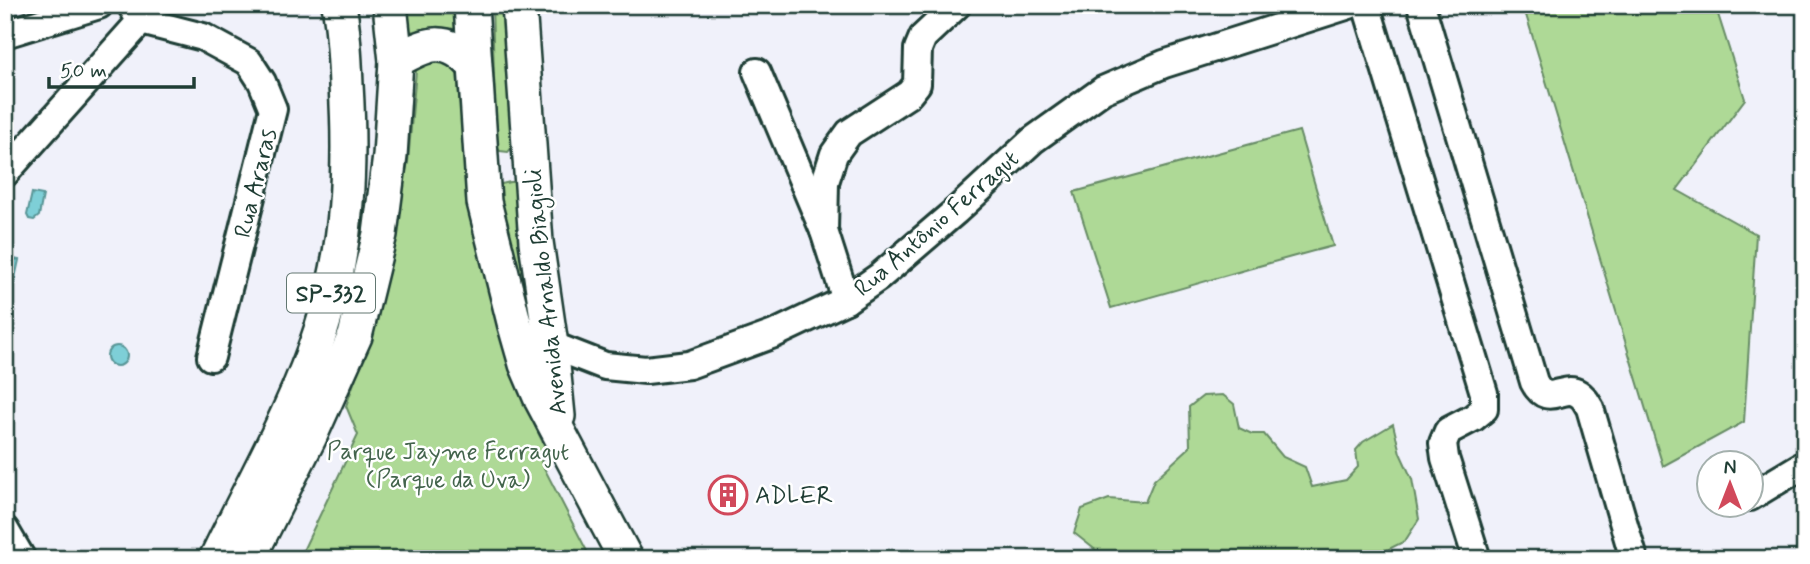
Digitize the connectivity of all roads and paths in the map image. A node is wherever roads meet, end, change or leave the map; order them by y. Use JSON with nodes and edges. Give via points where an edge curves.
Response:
{"nodes":[{"id":1,"x":99,"y":5,"type":"edge"},
{"id":2,"x":339,"y":5,"type":"edge"},
{"id":3,"x":390,"y":5,"type":"edge"},
{"id":4,"x":471,"y":5,"type":"edge"},
{"id":5,"x":519,"y":5,"type":"edge"},
{"id":6,"x":957,"y":5,"type":"edge"},
{"id":7,"x":1349,"y":5,"type":"edge"},
{"id":8,"x":1366,"y":5,"type":"edge"},
{"id":9,"x":1421,"y":5,"type":"edge"},
{"id":10,"x":136,"y":13,"type":"edge"},
{"id":11,"x":5,"y":34,"type":"edge"},
{"id":12,"x":396,"y":61,"type":"junction"},
{"id":13,"x":473,"y":64,"type":"junction"},
{"id":14,"x":757,"y":72,"type":"dead end"},
{"id":15,"x":5,"y":173,"type":"edge"},
{"id":16,"x":532,"y":173,"type":"junction"},
{"id":17,"x":481,"y":177,"type":"junction"},
{"id":18,"x":824,"y":232,"type":"junction"},
{"id":19,"x":846,"y":300,"type":"junction"},
{"id":20,"x":514,"y":322,"type":"junction"},
{"id":21,"x":551,"y":345,"type":"junction"},
{"id":22,"x":211,"y":357,"type":"dead end"},
{"id":23,"x":560,"y":432,"type":"junction"},
{"id":24,"x":1805,"y":464,"type":"edge"},
{"id":25,"x":1764,"y":488,"type":"edge"},
{"id":26,"x":5,"y":530,"type":"edge"},
{"id":27,"x":22,"y":559,"type":"edge"},
{"id":28,"x":216,"y":559,"type":"edge"},
{"id":29,"x":248,"y":559,"type":"edge"},
{"id":30,"x":626,"y":559,"type":"edge"},
{"id":31,"x":1477,"y":559,"type":"edge"},
{"id":32,"x":1634,"y":559,"type":"edge"}],
"edges":[{"from":1,"to":11,"type":"street"},
{"from":2,"to":28,"type":"main road","number":"SP-332","via":[[349,127],[345,224],[336,276],[322,328],[281,430]]},
{"from":3,"to":12,"type":"main road","number":"SP-332"},
{"from":4,"to":13,"type":"main road","name":"Avenida Arnaldo Biagioli"},
{"from":5,"to":16,"type":"main road","name":"Avenida Arnaldo Biagioli"},
{"from":6,"to":18,"type":"street","via":[[923,37],[917,84],[909,94],[849,133],[834,154],[825,182]]},
{"from":7,"to":19,"type":"street","name":"Rua Antônio Ferragut","via":[[1164,64],[1103,90],[1033,140],[879,277]]},
{"from":8,"to":31,"type":"street","via":[[1484,393],[1484,409],[1448,431],[1443,443]]},
{"from":9,"to":32,"type":"street","via":[[1534,382],[1545,395],[1576,392],[1590,408]]},
{"from":10,"to":15,"type":"street"},
{"from":10,"to":22,"type":"street","name":"Rua Araras","via":[[203,37],[249,62],[273,109]]},
{"from":12,"to":13,"type":"main road","via":[[426,45],[442,45],[460,50]]},
{"from":12,"to":29,"type":"main road","number":"SP-332","via":[[380,234],[355,336]]},
{"from":13,"to":17,"type":"main road","name":"Avenida Arnaldo Biagioli"},
{"from":14,"to":18,"type":"street"},
{"from":16,"to":17,"type":"main road","via":[[517,169]]},
{"from":16,"to":21,"type":"main road","name":"Avenida Arnaldo Biagioli","via":[[536,242]]},
{"from":17,"to":20,"type":"main road","name":"Avenida Arnaldo Biagioli"},
{"from":18,"to":19,"type":"street"},
{"from":19,"to":21,"type":"street","name":"Rua Antônio Ferragut","via":[[774,334],[689,365],[646,370],[605,366]]},
{"from":20,"to":21,"type":"street","name":"Rua Antônio Ferragut"},
{"from":20,"to":23,"type":"main road","name":"Avenida Arnaldo Biagioli","via":[[526,364]]},
{"from":21,"to":23,"type":"main road","name":"Avenida Arnaldo Biagioli"},
{"from":23,"to":30,"type":"main road"},
{"from":24,"to":25,"type":"street"},
{"from":26,"to":27,"type":"street"}]}
